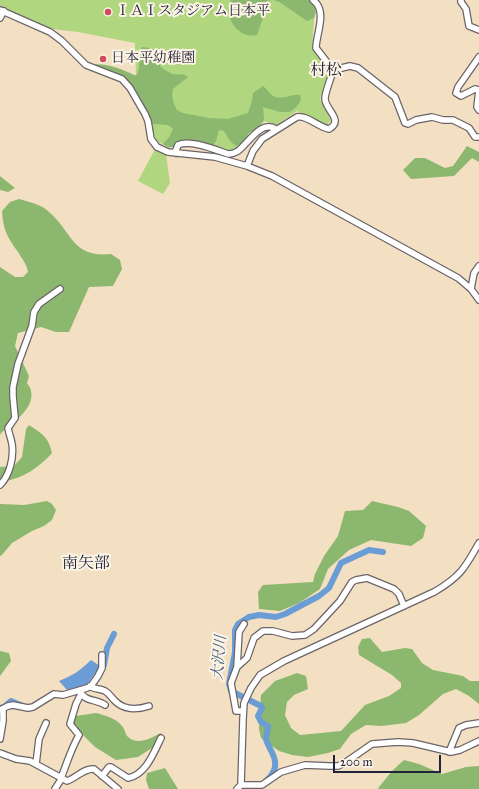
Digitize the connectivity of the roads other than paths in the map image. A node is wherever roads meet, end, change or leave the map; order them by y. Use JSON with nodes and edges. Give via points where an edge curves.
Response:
{"nodes":[{"id":1,"x":313,"y":0,"type":"edge"},
{"id":2,"x":461,"y":0,"type":"edge"},
{"id":3,"x":2,"y":11,"type":"edge"},
{"id":4,"x":0,"y":18,"type":"edge"},
{"id":5,"x":479,"y":30,"type":"edge"},
{"id":6,"x":479,"y":57,"type":"edge"},
{"id":7,"x":333,"y":70,"type":"junction"},
{"id":8,"x":479,"y":110,"type":"edge"},
{"id":9,"x":276,"y":129,"type":"junction"},
{"id":10,"x":479,"y":138,"type":"edge"},
{"id":11,"x":175,"y":153,"type":"junction"},
{"id":12,"x":247,"y":166,"type":"junction"},
{"id":13,"x":479,"y":266,"type":"edge"},
{"id":14,"x":470,"y":288,"type":"junction"},
{"id":15,"x":60,"y":289,"type":"dead end"},
{"id":16,"x":479,"y":300,"type":"edge"},
{"id":17,"x":0,"y":485,"type":"edge"},
{"id":18,"x":479,"y":543,"type":"edge"},
{"id":19,"x":404,"y":606,"type":"junction"},
{"id":20,"x":244,"y":624,"type":"dead end"},
{"id":21,"x":102,"y":656,"type":"dead end"},
{"id":22,"x":237,"y":667,"type":"junction"},
{"id":23,"x":90,"y":686,"type":"junction"},
{"id":24,"x":80,"y":692,"type":"junction"},
{"id":25,"x":105,"y":705,"type":"dead end"},
{"id":26,"x":149,"y":706,"type":"dead end"},
{"id":27,"x":2,"y":710,"type":"edge"},
{"id":28,"x":244,"y":711,"type":"junction"},
{"id":29,"x":479,"y":722,"type":"edge"},
{"id":30,"x":46,"y":723,"type":"dead end"},
{"id":31,"x":161,"y":738,"type":"dead end"},
{"id":32,"x":0,"y":739,"type":"edge"},
{"id":33,"x":479,"y":741,"type":"edge"},
{"id":34,"x":449,"y":752,"type":"junction"},
{"id":35,"x":0,"y":753,"type":"edge"},
{"id":36,"x":36,"y":764,"type":"junction"},
{"id":37,"x":102,"y":776,"type":"junction"},
{"id":38,"x":61,"y":778,"type":"junction"},
{"id":39,"x":239,"y":787,"type":"edge"},
{"id":40,"x":55,"y":789,"type":"edge"},
{"id":41,"x":118,"y":789,"type":"edge"}],
"edges":[{"from":1,"to":7,"type":"street","via":[[320,12],[316,48]]},
{"from":2,"to":5,"type":"street","via":[[466,9],[469,26]]},
{"from":3,"to":4,"type":"street"},
{"from":3,"to":11,"type":"street","via":[[50,32],[62,40],[86,65],[122,79],[145,114],[153,143],[162,150]]},
{"from":6,"to":8,"type":"street","via":[[456,93],[461,96],[478,90]]},
{"from":7,"to":9,"type":"street","via":[[325,98],[335,119],[333,127],[326,128],[300,116]]},
{"from":7,"to":10,"type":"street","via":[[350,66],[358,68],[395,97],[405,123],[432,117],[453,120],[469,128],[475,137]]},
{"from":9,"to":11,"type":"street","via":[[265,127],[232,154],[184,143],[178,145]]},
{"from":9,"to":12,"type":"street","via":[[256,145]]},
{"from":11,"to":12,"type":"street","via":[[215,157]]},
{"from":12,"to":14,"type":"street","via":[[272,176],[458,278]]},
{"from":13,"to":14,"type":"street"},
{"from":14,"to":16,"type":"street"},
{"from":15,"to":17,"type":"street","via":[[39,304],[34,312],[32,326],[18,364],[13,396],[15,418],[8,428],[12,441],[12,456],[5,480]]},
{"from":18,"to":19,"type":"street","via":[[455,579]]},
{"from":19,"to":22,"type":"street","via":[[394,589],[367,578],[356,580],[314,629],[305,635],[292,636],[263,631],[254,638],[247,658]]},
{"from":19,"to":28,"type":"street","via":[[266,671],[254,682],[244,703]]},
{"from":20,"to":22,"type":"street","via":[[239,632]]},
{"from":21,"to":23,"type":"street","via":[[102,668]]},
{"from":22,"to":28,"type":"street","via":[[231,684],[236,711]]},
{"from":23,"to":24,"type":"street"},
{"from":23,"to":26,"type":"street","via":[[106,691],[116,702],[128,708]]},
{"from":24,"to":25,"type":"street","via":[[87,699]]},
{"from":24,"to":27,"type":"street","via":[[54,694],[32,707],[13,705]]},
{"from":24,"to":38,"type":"street","via":[[70,724],[79,735],[68,755]]},
{"from":27,"to":32,"type":"street"},
{"from":28,"to":39,"type":"street"},
{"from":29,"to":34,"type":"street","via":[[459,728]]},
{"from":30,"to":36,"type":"street","via":[[39,739]]},
{"from":31,"to":37,"type":"street","via":[[143,770],[132,778],[110,767]]},
{"from":33,"to":34,"type":"street"},
{"from":34,"to":39,"type":"street","via":[[413,743],[376,743],[368,745],[338,766],[305,765],[281,772],[262,784]]},
{"from":35,"to":36,"type":"street"},
{"from":36,"to":38,"type":"street"},
{"from":37,"to":38,"type":"street","via":[[90,768],[67,781]]},
{"from":37,"to":41,"type":"street"},
{"from":38,"to":40,"type":"street"}]}
